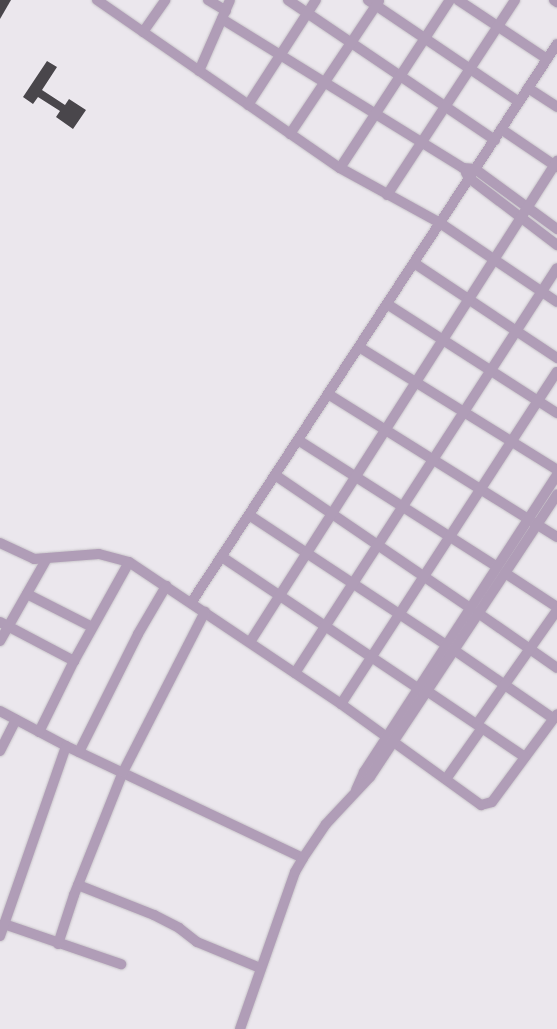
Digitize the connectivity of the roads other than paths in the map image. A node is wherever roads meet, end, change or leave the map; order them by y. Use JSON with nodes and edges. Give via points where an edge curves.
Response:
{"nodes":[{"id":1,"x":97,"y":0,"type":"edge"},
{"id":2,"x":165,"y":0,"type":"edge"},
{"id":3,"x":208,"y":0,"type":"edge"},
{"id":4,"x":230,"y":0,"type":"edge"},
{"id":5,"x":288,"y":0,"type":"edge"},
{"id":6,"x":316,"y":0,"type":"edge"},
{"id":7,"x":450,"y":0,"type":"edge"},
{"id":8,"x":458,"y":0,"type":"edge"},
{"id":9,"x":515,"y":0,"type":"edge"},
{"id":10,"x":554,"y":0,"type":"edge"},
{"id":11,"x":375,"y":2,"type":"edge"},
{"id":12,"x":557,"y":2,"type":"edge"},
{"id":13,"x":307,"y":13,"type":"junction"},
{"id":14,"x":224,"y":15,"type":"junction"},
{"id":15,"x":498,"y":26,"type":"junction"},
{"id":16,"x":143,"y":32,"type":"junction"},
{"id":17,"x":425,"y":38,"type":"junction"},
{"id":18,"x":351,"y":43,"type":"junction"},
{"id":19,"x":554,"y":52,"type":"edge"},
{"id":20,"x":279,"y":56,"type":"junction"},
{"id":21,"x":470,"y":69,"type":"junction"},
{"id":22,"x":199,"y":71,"type":"junction"},
{"id":23,"x":400,"y":76,"type":"junction"},
{"id":24,"x":324,"y":84,"type":"junction"},
{"id":25,"x":528,"y":88,"type":"junction"},
{"id":26,"x":520,"y":102,"type":"junction"},
{"id":27,"x":248,"y":105,"type":"junction"},
{"id":28,"x":445,"y":106,"type":"junction"},
{"id":29,"x":557,"y":107,"type":"edge"},
{"id":30,"x":375,"y":114,"type":"junction"},
{"id":31,"x":501,"y":129,"type":"junction"},
{"id":32,"x":290,"y":134,"type":"junction"},
{"id":33,"x":495,"y":140,"type":"junction"},
{"id":34,"x":422,"y":143,"type":"junction"},
{"id":35,"x":556,"y":164,"type":"edge"},
{"id":36,"x":340,"y":168,"type":"junction"},
{"id":37,"x":463,"y":168,"type":"junction"},
{"id":38,"x":475,"y":169,"type":"junction"},
{"id":39,"x":469,"y":178,"type":"junction"},
{"id":40,"x":387,"y":196,"type":"junction"},
{"id":41,"x":527,"y":208,"type":"junction"},
{"id":42,"x":520,"y":218,"type":"junction"},
{"id":43,"x":440,"y":223,"type":"junction"},
{"id":44,"x":557,"y":229,"type":"edge"},
{"id":45,"x":557,"y":245,"type":"edge"},
{"id":46,"x":494,"y":260,"type":"junction"},
{"id":47,"x":414,"y":263,"type":"junction"},
{"id":48,"x":557,"y":268,"type":"edge"},
{"id":49,"x":542,"y":292,"type":"junction"},
{"id":50,"x":468,"y":299,"type":"junction"},
{"id":51,"x":557,"y":302,"type":"edge"},
{"id":52,"x":387,"y":304,"type":"junction"},
{"id":53,"x":516,"y":331,"type":"junction"},
{"id":54,"x":443,"y":340,"type":"junction"},
{"id":55,"x":359,"y":347,"type":"junction"},
{"id":56,"x":557,"y":358,"type":"edge"},
{"id":57,"x":491,"y":371,"type":"junction"},
{"id":58,"x":557,"y":372,"type":"edge"},
{"id":59,"x":415,"y":382,"type":"junction"},
{"id":60,"x":328,"y":394,"type":"junction"},
{"id":61,"x":538,"y":401,"type":"junction"},
{"id":62,"x":464,"y":412,"type":"junction"},
{"id":63,"x":557,"y":413,"type":"edge"},
{"id":64,"x":385,"y":430,"type":"junction"},
{"id":65,"x":298,"y":440,"type":"junction"},
{"id":66,"x":512,"y":442,"type":"junction"},
{"id":67,"x":433,"y":460,"type":"junction"},
{"id":68,"x":557,"y":470,"type":"edge"},
{"id":69,"x":275,"y":475,"type":"junction"},
{"id":70,"x":557,"y":475,"type":"edge"},
{"id":71,"x":356,"y":476,"type":"junction"},
{"id":72,"x":481,"y":489,"type":"junction"},
{"id":73,"x":557,"y":494,"type":"edge"},
{"id":74,"x":403,"y":506,"type":"junction"},
{"id":75,"x":332,"y":513,"type":"junction"},
{"id":76,"x":249,"y":515,"type":"junction"},
{"id":77,"x":533,"y":521,"type":"junction"},
{"id":78,"x":450,"y":536,"type":"junction"},
{"id":79,"x":557,"y":536,"type":"edge"},
{"id":80,"x":0,"y":543,"type":"edge"},
{"id":81,"x":378,"y":545,"type":"junction"},
{"id":82,"x":306,"y":553,"type":"junction"},
{"id":83,"x":222,"y":557,"type":"junction"},
{"id":84,"x":46,"y":560,"type":"junction"},
{"id":85,"x":129,"y":562,"type":"junction"},
{"id":86,"x":501,"y":570,"type":"junction"},
{"id":87,"x":424,"y":576,"type":"junction"},
{"id":88,"x":353,"y":584,"type":"junction"},
{"id":89,"x":166,"y":586,"type":"junction"},
{"id":90,"x":27,"y":594,"type":"junction"},
{"id":91,"x":280,"y":595,"type":"junction"},
{"id":92,"x":191,"y":603,"type":"junction"},
{"id":93,"x":557,"y":608,"type":"edge"},
{"id":94,"x":474,"y":610,"type":"junction"},
{"id":95,"x":205,"y":612,"type":"junction"},
{"id":96,"x":399,"y":614,"type":"junction"},
{"id":97,"x":4,"y":624,"type":"edge"},
{"id":98,"x":325,"y":626,"type":"junction"},
{"id":99,"x":92,"y":627,"type":"junction"},
{"id":100,"x":0,"y":641,"type":"edge"},
{"id":101,"x":250,"y":642,"type":"junction"},
{"id":102,"x":450,"y":648,"type":"junction"},
{"id":103,"x":529,"y":648,"type":"junction"},
{"id":104,"x":372,"y":657,"type":"junction"},
{"id":105,"x":74,"y":660,"type":"junction"},
{"id":106,"x":557,"y":668,"type":"edge"},
{"id":107,"x":295,"y":673,"type":"junction"},
{"id":108,"x":504,"y":684,"type":"junction"},
{"id":109,"x":423,"y":689,"type":"junction"},
{"id":110,"x":341,"y":704,"type":"junction"},
{"id":111,"x":0,"y":711,"type":"edge"},
{"id":112,"x":555,"y":716,"type":"edge"},
{"id":113,"x":16,"y":720,"type":"junction"},
{"id":114,"x":479,"y":726,"type":"junction"},
{"id":115,"x":39,"y":732,"type":"junction"},
{"id":116,"x":390,"y":739,"type":"junction"},
{"id":117,"x":66,"y":746,"type":"junction"},
{"id":118,"x":0,"y":751,"type":"edge"},
{"id":119,"x":79,"y":752,"type":"junction"},
{"id":120,"x":525,"y":757,"type":"junction"},
{"id":121,"x":123,"y":772,"type":"junction"},
{"id":122,"x":446,"y":779,"type":"junction"},
{"id":123,"x":303,"y":858,"type":"junction"},
{"id":124,"x":78,"y":885,"type":"junction"},
{"id":125,"x":4,"y":924,"type":"junction"},
{"id":126,"x":0,"y":936,"type":"edge"},
{"id":127,"x":58,"y":944,"type":"junction"},
{"id":128,"x":121,"y":964,"type":"dead end"},
{"id":129,"x":260,"y":968,"type":"junction"},
{"id":130,"x":240,"y":1029,"type":"edge"}],
"edges":[{"from":1,"to":16,"type":"street"},
{"from":2,"to":16,"type":"street"},
{"from":3,"to":14,"type":"street"},
{"from":4,"to":14,"type":"street"},
{"from":5,"to":13,"type":"street"},
{"from":6,"to":13,"type":"street"},
{"from":7,"to":17,"type":"street"},
{"from":8,"to":15,"type":"street"},
{"from":9,"to":15,"type":"street"},
{"from":10,"to":12,"type":"street"},
{"from":11,"to":17,"type":"street"},
{"from":11,"to":18,"type":"street"},
{"from":13,"to":18,"type":"street"},
{"from":13,"to":20,"type":"street"},
{"from":14,"to":20,"type":"street"},
{"from":14,"to":22,"type":"street"},
{"from":15,"to":19,"type":"street"},
{"from":15,"to":21,"type":"street"},
{"from":16,"to":22,"type":"street"},
{"from":17,"to":21,"type":"street"},
{"from":17,"to":23,"type":"street"},
{"from":18,"to":23,"type":"street"},
{"from":18,"to":24,"type":"street"},
{"from":19,"to":25,"type":"street"},
{"from":20,"to":24,"type":"street"},
{"from":20,"to":27,"type":"street"},
{"from":21,"to":26,"type":"street"},
{"from":21,"to":28,"type":"street"},
{"from":22,"to":27,"type":"street"},
{"from":23,"to":28,"type":"street"},
{"from":23,"to":30,"type":"street"},
{"from":24,"to":30,"type":"street"},
{"from":24,"to":32,"type":"street"},
{"from":25,"to":26,"type":"street"},
{"from":25,"to":29,"type":"street"},
{"from":26,"to":31,"type":"street"},
{"from":27,"to":32,"type":"street"},
{"from":28,"to":33,"type":"street"},
{"from":28,"to":34,"type":"street"},
{"from":30,"to":34,"type":"street"},
{"from":30,"to":36,"type":"street"},
{"from":31,"to":33,"type":"street"},
{"from":31,"to":35,"type":"street"},
{"from":32,"to":36,"type":"street"},
{"from":33,"to":38,"type":"street"},
{"from":34,"to":37,"type":"street"},
{"from":34,"to":40,"type":"street"},
{"from":35,"to":41,"type":"street"},
{"from":36,"to":40,"type":"street"},
{"from":37,"to":38,"type":"street"},
{"from":37,"to":39,"type":"street"},
{"from":38,"to":39,"type":"street"},
{"from":38,"to":41,"type":"street"},
{"from":39,"to":42,"type":"street"},
{"from":39,"to":43,"type":"street"},
{"from":40,"to":43,"type":"street"},
{"from":41,"to":42,"type":"street"},
{"from":41,"to":44,"type":"street"},
{"from":42,"to":45,"type":"street"},
{"from":42,"to":46,"type":"street"},
{"from":43,"to":46,"type":"street"},
{"from":43,"to":47,"type":"street"},
{"from":46,"to":49,"type":"street"},
{"from":46,"to":50,"type":"street"},
{"from":47,"to":50,"type":"street"},
{"from":47,"to":52,"type":"street"},
{"from":48,"to":49,"type":"street"},
{"from":49,"to":51,"type":"street"},
{"from":49,"to":53,"type":"street"},
{"from":50,"to":53,"type":"street"},
{"from":50,"to":54,"type":"street"},
{"from":52,"to":54,"type":"street"},
{"from":52,"to":55,"type":"street"},
{"from":53,"to":56,"type":"street"},
{"from":53,"to":57,"type":"street"},
{"from":54,"to":57,"type":"street"},
{"from":54,"to":59,"type":"street"},
{"from":55,"to":59,"type":"street"},
{"from":55,"to":60,"type":"street"},
{"from":57,"to":61,"type":"street"},
{"from":57,"to":62,"type":"street"},
{"from":58,"to":61,"type":"street"},
{"from":59,"to":62,"type":"street"},
{"from":59,"to":64,"type":"street"},
{"from":60,"to":64,"type":"street"},
{"from":60,"to":65,"type":"street"},
{"from":61,"to":63,"type":"street"},
{"from":61,"to":66,"type":"street"},
{"from":62,"to":66,"type":"street"},
{"from":62,"to":67,"type":"street"},
{"from":64,"to":67,"type":"street"},
{"from":64,"to":71,"type":"street"},
{"from":65,"to":69,"type":"street"},
{"from":65,"to":71,"type":"street"},
{"from":66,"to":68,"type":"street"},
{"from":66,"to":72,"type":"street"},
{"from":67,"to":72,"type":"street"},
{"from":67,"to":74,"type":"street"},
{"from":69,"to":75,"type":"street"},
{"from":69,"to":76,"type":"street"},
{"from":70,"to":77,"type":"street"},
{"from":71,"to":74,"type":"street"},
{"from":71,"to":75,"type":"street"},
{"from":72,"to":77,"type":"street"},
{"from":72,"to":78,"type":"street"},
{"from":73,"to":77,"type":"street"},
{"from":74,"to":78,"type":"street"},
{"from":74,"to":81,"type":"street"},
{"from":75,"to":81,"type":"street"},
{"from":75,"to":82,"type":"street"},
{"from":76,"to":82,"type":"street"},
{"from":76,"to":83,"type":"street"},
{"from":77,"to":79,"type":"street"},
{"from":77,"to":86,"type":"street"},
{"from":78,"to":86,"type":"street"},
{"from":78,"to":87,"type":"street"},
{"from":80,"to":84,"type":"street","via":[[28,558]]},
{"from":81,"to":87,"type":"street"},
{"from":81,"to":88,"type":"street"},
{"from":82,"to":88,"type":"street"},
{"from":82,"to":91,"type":"street"},
{"from":83,"to":91,"type":"street"},
{"from":83,"to":92,"type":"street"},
{"from":84,"to":85,"type":"street","via":[[99,554]]},
{"from":84,"to":90,"type":"street"},
{"from":85,"to":89,"type":"street"},
{"from":85,"to":99,"type":"street"},
{"from":86,"to":93,"type":"street"},
{"from":86,"to":94,"type":"street"},
{"from":87,"to":94,"type":"street"},
{"from":87,"to":96,"type":"street"},
{"from":88,"to":96,"type":"street"},
{"from":88,"to":98,"type":"street"},
{"from":89,"to":92,"type":"street"},
{"from":89,"to":119,"type":"street","via":[[138,634]]},
{"from":90,"to":97,"type":"street"},
{"from":90,"to":99,"type":"street"},
{"from":91,"to":98,"type":"street"},
{"from":91,"to":101,"type":"street"},
{"from":92,"to":95,"type":"street"},
{"from":93,"to":103,"type":"street"},
{"from":94,"to":102,"type":"street"},
{"from":94,"to":103,"type":"street"},
{"from":95,"to":101,"type":"street"},
{"from":95,"to":121,"type":"street"},
{"from":96,"to":102,"type":"street"},
{"from":96,"to":104,"type":"street"},
{"from":97,"to":100,"type":"street"},
{"from":97,"to":105,"type":"street"},
{"from":98,"to":104,"type":"street"},
{"from":98,"to":107,"type":"street"},
{"from":99,"to":105,"type":"street"},
{"from":101,"to":107,"type":"street"},
{"from":102,"to":108,"type":"street"},
{"from":102,"to":109,"type":"street"},
{"from":103,"to":106,"type":"street"},
{"from":103,"to":108,"type":"street"},
{"from":104,"to":109,"type":"street"},
{"from":104,"to":110,"type":"street"},
{"from":105,"to":115,"type":"street"},
{"from":107,"to":110,"type":"street"},
{"from":108,"to":112,"type":"street"},
{"from":108,"to":114,"type":"street"},
{"from":109,"to":114,"type":"street"},
{"from":109,"to":116,"type":"street"},
{"from":110,"to":116,"type":"street"},
{"from":111,"to":113,"type":"street"},
{"from":112,"to":120,"type":"street"},
{"from":113,"to":115,"type":"street"},
{"from":113,"to":118,"type":"street"},
{"from":114,"to":120,"type":"street"},
{"from":114,"to":122,"type":"street"},
{"from":115,"to":117,"type":"street"},
{"from":116,"to":122,"type":"street"},
{"from":116,"to":123,"type":"street","via":[[360,777],[356,790],[315,838]]},
{"from":117,"to":119,"type":"street"},
{"from":117,"to":125,"type":"street"},
{"from":119,"to":121,"type":"street"},
{"from":120,"to":122,"type":"street","via":[[492,802],[487,805],[478,803]]},
{"from":121,"to":123,"type":"street"},
{"from":121,"to":124,"type":"street"},
{"from":123,"to":129,"type":"street"},
{"from":124,"to":127,"type":"street"},
{"from":124,"to":129,"type":"street","via":[[154,914],[179,928],[196,942]]},
{"from":125,"to":126,"type":"street"},
{"from":125,"to":127,"type":"street"},
{"from":127,"to":128,"type":"street"},
{"from":129,"to":130,"type":"street"}]}
